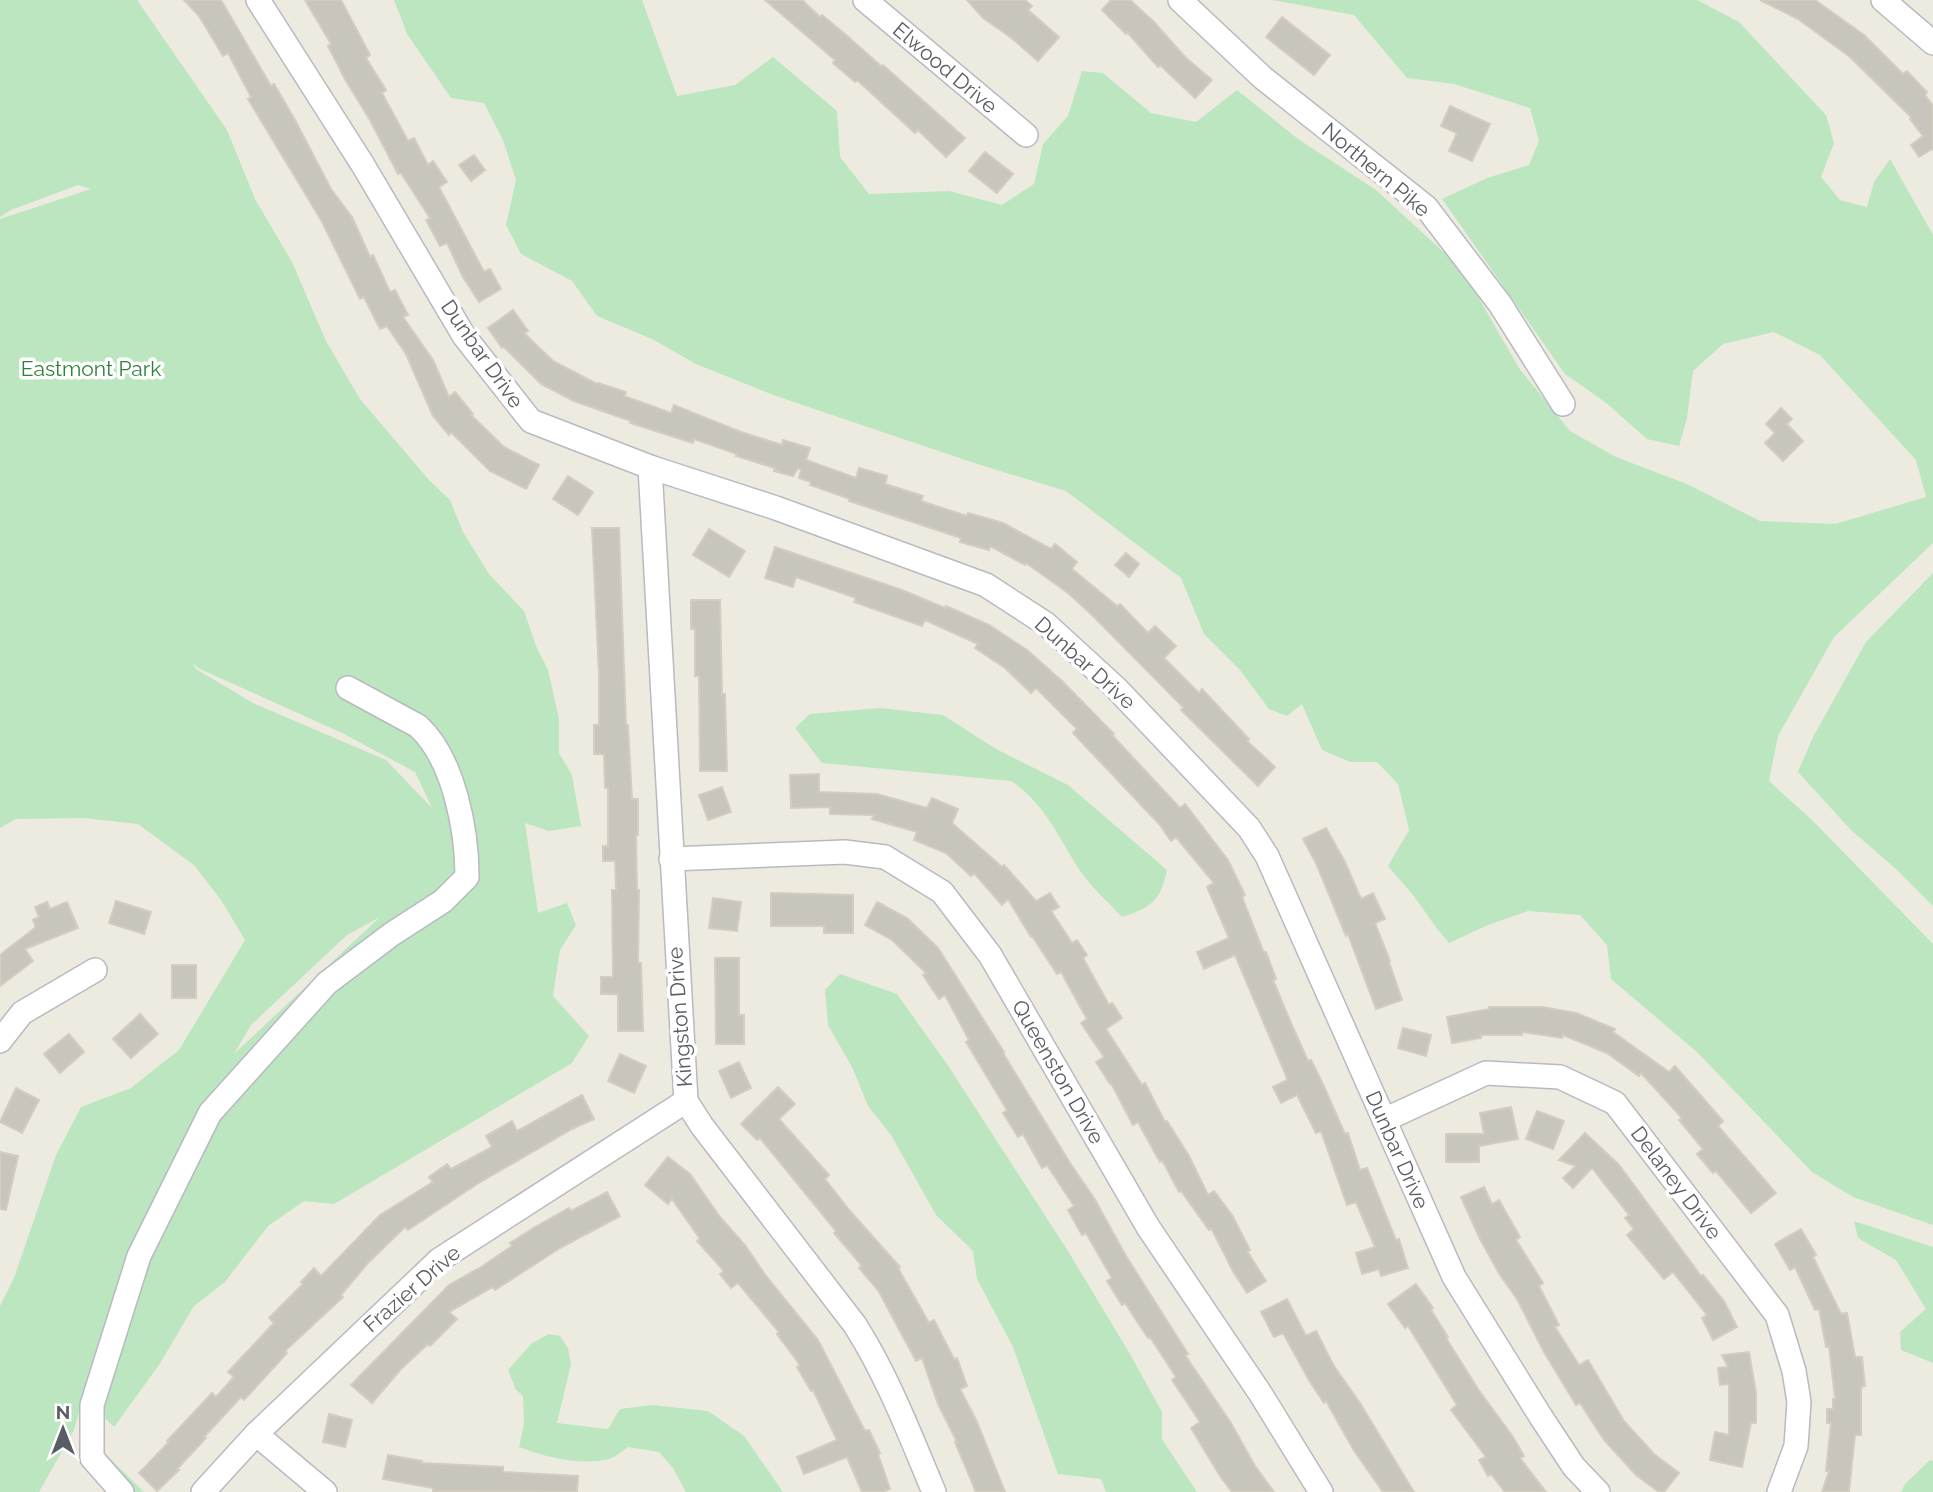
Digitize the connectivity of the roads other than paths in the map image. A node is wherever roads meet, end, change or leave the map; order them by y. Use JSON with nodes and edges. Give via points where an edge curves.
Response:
{"nodes":[{"id":1,"x":258,"y":0,"type":"edge"},
{"id":2,"x":865,"y":0,"type":"edge"},
{"id":3,"x":1180,"y":0,"type":"edge"},
{"id":4,"x":1883,"y":0,"type":"edge"},
{"id":5,"x":1933,"y":43,"type":"edge"},
{"id":6,"x":1026,"y":135,"type":"dead end"},
{"id":7,"x":1563,"y":404,"type":"dead end"},
{"id":8,"x":650,"y":467,"type":"junction"},
{"id":9,"x":348,"y":688,"type":"dead end"},
{"id":10,"x":671,"y":859,"type":"junction"},
{"id":11,"x":95,"y":970,"type":"dead end"},
{"id":12,"x":0,"y":1041,"type":"edge"},
{"id":13,"x":686,"y":1101,"type":"junction"},
{"id":14,"x":1384,"y":1120,"type":"junction"},
{"id":15,"x":256,"y":1434,"type":"junction"},
{"id":16,"x":122,"y":1492,"type":"edge"},
{"id":17,"x":203,"y":1492,"type":"edge"},
{"id":18,"x":325,"y":1492,"type":"edge"},
{"id":19,"x":934,"y":1492,"type":"edge"},
{"id":20,"x":1321,"y":1492,"type":"edge"},
{"id":21,"x":1598,"y":1492,"type":"edge"},
{"id":22,"x":1779,"y":1492,"type":"edge"}],
"edges":[{"from":1,"to":8,"type":"street","name":"Dunbar Drive","via":[[464,336],[531,421]]},
{"from":2,"to":6,"type":"street","name":"Elwood Drive"},
{"from":3,"to":7,"type":"street","name":"Northern Pike","via":[[1263,78],[1426,207],[1500,304]]},
{"from":4,"to":5,"type":"street"},
{"from":8,"to":10,"type":"street","name":"Kingston Drive"},
{"from":8,"to":14,"type":"street","name":"Dunbar Drive","via":[[986,585],[1046,624],[1116,688],[1249,828],[1267,856]]},
{"from":9,"to":16,"type":"street","via":[[428,735],[446,765],[467,853],[467,877],[443,901],[327,983],[210,1113],[139,1256],[92,1405],[92,1458]]},
{"from":10,"to":13,"type":"street","name":"Kingston Drive"},
{"from":10,"to":20,"type":"street","name":"Queenston Drive","via":[[845,852],[885,857],[942,892],[990,955],[1148,1227]]},
{"from":11,"to":12,"type":"street","via":[[22,1013]]},
{"from":13,"to":15,"type":"street","name":"Frazier Drive","via":[[439,1260]]},
{"from":13,"to":19,"type":"street","name":"Kingston Drive","via":[[855,1325],[880,1366]]},
{"from":14,"to":21,"type":"street","name":"Dunbar Drive","via":[[1454,1277],[1574,1467]]},
{"from":14,"to":22,"type":"street","name":"Delaney Drive","via":[[1486,1073],[1560,1077],[1615,1103],[1777,1315],[1800,1402],[1796,1446]]},
{"from":15,"to":17,"type":"street","name":"Frazier Drive"},
{"from":15,"to":18,"type":"street"}]}
